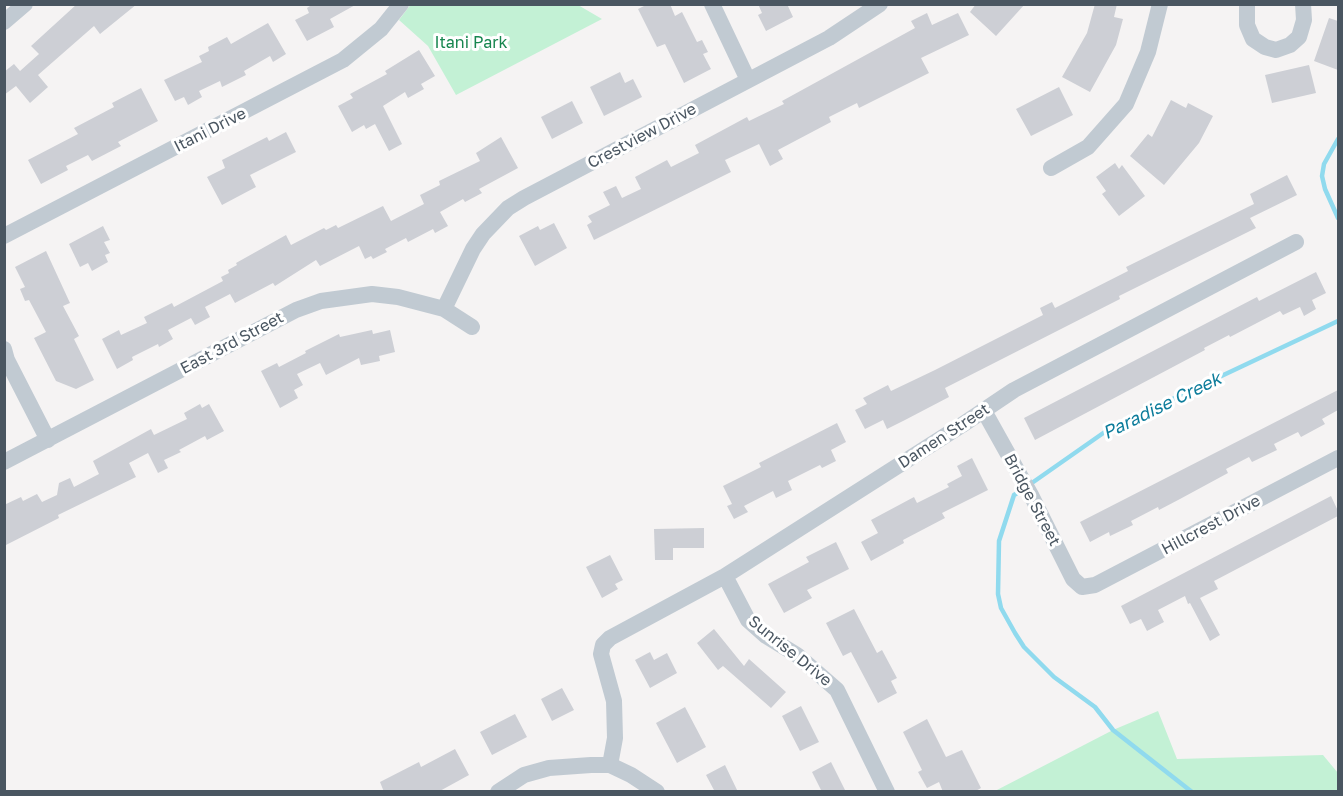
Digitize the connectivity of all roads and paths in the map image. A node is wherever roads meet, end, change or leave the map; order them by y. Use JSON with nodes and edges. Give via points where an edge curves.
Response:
{"nodes":[{"id":1,"x":25,"y":4,"type":"edge"},
{"id":2,"x":401,"y":4,"type":"edge"},
{"id":3,"x":712,"y":4,"type":"edge"},
{"id":4,"x":880,"y":4,"type":"edge"},
{"id":5,"x":1160,"y":4,"type":"edge"},
{"id":6,"x":1247,"y":4,"type":"edge"},
{"id":7,"x":1303,"y":4,"type":"edge"},
{"id":8,"x":4,"y":22,"type":"edge"},
{"id":9,"x":748,"y":80,"type":"junction"},
{"id":10,"x":1051,"y":168,"type":"dead end"},
{"id":11,"x":4,"y":236,"type":"edge"},
{"id":12,"x":1296,"y":242,"type":"dead end"},
{"id":13,"x":444,"y":309,"type":"junction"},
{"id":14,"x":472,"y":327,"type":"dead end"},
{"id":15,"x":4,"y":349,"type":"edge"},
{"id":16,"x":984,"y":411,"type":"junction"},
{"id":17,"x":48,"y":440,"type":"junction"},
{"id":18,"x":1338,"y":458,"type":"edge"},
{"id":19,"x":4,"y":462,"type":"edge"},
{"id":20,"x":725,"y":576,"type":"junction"},
{"id":21,"x":1082,"y":587,"type":"joint"},
{"id":22,"x":610,"y":765,"type":"junction"},
{"id":23,"x":498,"y":792,"type":"edge"},
{"id":24,"x":657,"y":792,"type":"edge"},
{"id":25,"x":887,"y":792,"type":"edge"}],
"edges":[{"from":1,"to":8,"type":"street"},
{"from":2,"to":11,"type":"street","name":"Itani Drive","via":[[381,29],[343,60]]},
{"from":3,"to":9,"type":"street"},
{"from":4,"to":9,"type":"street","name":"Crestview Drive","via":[[829,38]]},
{"from":5,"to":10,"type":"street","via":[[1148,52],[1126,105],[1088,147]]},
{"from":6,"to":7,"type":"street","via":[[1247,25],[1253,39],[1276,50],[1299,37]]},
{"from":9,"to":13,"type":"street","name":"Crestview Drive","via":[[508,208],[472,249]]},
{"from":12,"to":16,"type":"street","name":"Damen Street","via":[[1014,390]]},
{"from":13,"to":14,"type":"street","name":"East 3rd Street"},
{"from":13,"to":17,"type":"street","name":"East 3rd Street","via":[[372,294],[321,301],[296,310]]},
{"from":15,"to":17,"type":"street"},
{"from":16,"to":20,"type":"street","name":"Damen Street"},
{"from":16,"to":21,"type":"street","name":"Bridge Street","via":[[1073,579]]},
{"from":17,"to":19,"type":"street","name":"East 3rd Street"},
{"from":18,"to":21,"type":"street","name":"Hillcrest Drive","via":[[1095,585]]},
{"from":20,"to":22,"type":"street","name":"Damen Street","via":[[603,645],[601,654],[616,719]]},
{"from":20,"to":25,"type":"street","name":"Sunrise Drive","via":[[748,620],[837,690]]},
{"from":22,"to":23,"type":"street","via":[[549,768],[524,775]]},
{"from":22,"to":24,"type":"street"}]}
